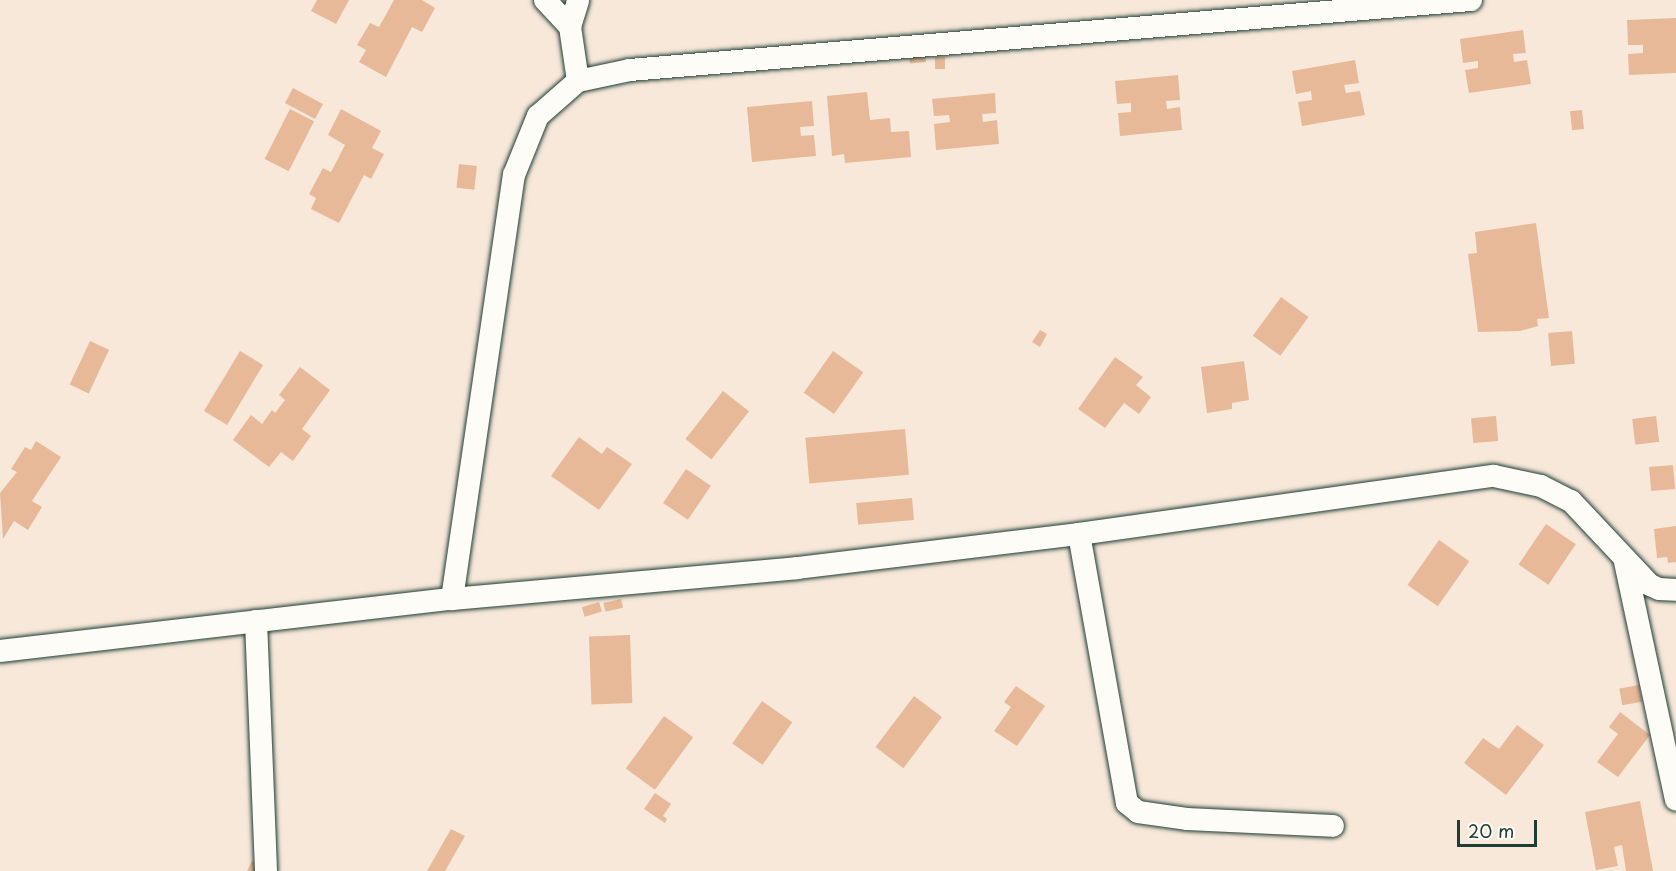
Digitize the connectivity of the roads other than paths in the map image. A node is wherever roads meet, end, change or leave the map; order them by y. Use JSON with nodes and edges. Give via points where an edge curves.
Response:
{"nodes":[{"id":1,"x":545,"y":0,"type":"edge"},
{"id":2,"x":578,"y":0,"type":"edge"},
{"id":3,"x":1471,"y":0,"type":"edge"},
{"id":4,"x":1330,"y":6,"type":"edge"},
{"id":5,"x":570,"y":27,"type":"junction"},
{"id":6,"x":578,"y":81,"type":"junction"},
{"id":7,"x":1079,"y":534,"type":"junction"},
{"id":8,"x":1625,"y":562,"type":"junction"},
{"id":9,"x":1676,"y":590,"type":"edge"},
{"id":10,"x":452,"y":599,"type":"junction"},
{"id":11,"x":256,"y":621,"type":"junction"},
{"id":12,"x":0,"y":651,"type":"edge"},
{"id":13,"x":1676,"y":800,"type":"edge"},
{"id":14,"x":1333,"y":826,"type":"dead end"},
{"id":15,"x":266,"y":871,"type":"edge"}],
"edges":[{"from":1,"to":5,"type":"street"},
{"from":2,"to":5,"type":"street"},
{"from":3,"to":4,"type":"street"},
{"from":4,"to":6,"type":"street","via":[[630,70]]},
{"from":5,"to":6,"type":"street"},
{"from":6,"to":10,"type":"street","via":[[538,116],[514,175]]},
{"from":7,"to":8,"type":"street","via":[[1494,476],[1541,486],[1571,501]]},
{"from":7,"to":10,"type":"street","via":[[796,568]]},
{"from":7,"to":14,"type":"street","via":[[1127,803],[1138,812],[1187,819]]},
{"from":8,"to":9,"type":"street","via":[[1659,590]]},
{"from":8,"to":13,"type":"street"},
{"from":10,"to":11,"type":"street"},
{"from":11,"to":12,"type":"street"},
{"from":11,"to":15,"type":"street"}]}
